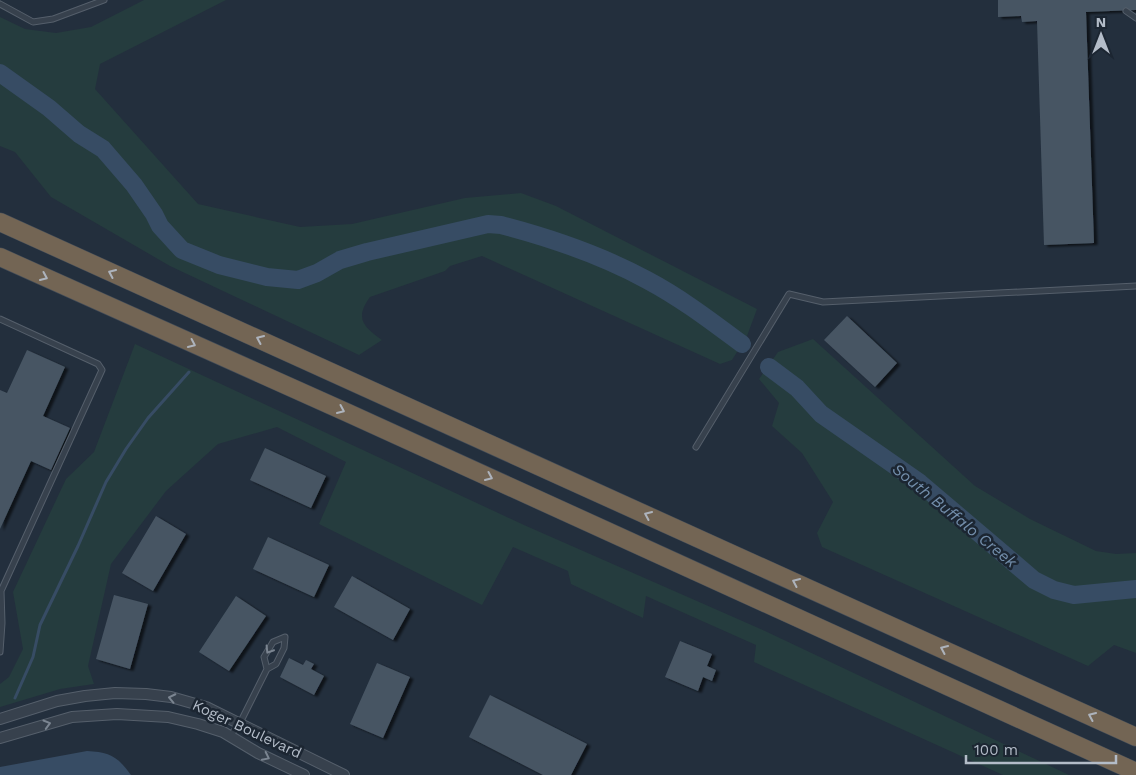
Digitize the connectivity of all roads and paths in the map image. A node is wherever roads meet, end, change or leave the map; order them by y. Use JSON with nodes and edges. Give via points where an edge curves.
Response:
{"nodes":[{"id":1,"x":104,"y":0,"type":"edge"},
{"id":2,"x":0,"y":4,"type":"edge"},
{"id":3,"x":1126,"y":11,"type":"dead end"},
{"id":4,"x":1136,"y":18,"type":"edge"},
{"id":5,"x":0,"y":217,"type":"edge"},
{"id":6,"x":0,"y":222,"type":"edge"},
{"id":7,"x":51,"y":246,"type":"junction"},
{"id":8,"x":0,"y":257,"type":"edge"},
{"id":9,"x":1136,"y":286,"type":"edge"},
{"id":10,"x":0,"y":319,"type":"edge"},
{"id":11,"x":696,"y":447,"type":"dead end"},
{"id":12,"x":0,"y":652,"type":"edge"},
{"id":13,"x":267,"y":669,"type":"junction"},
{"id":14,"x":0,"y":718,"type":"edge"},
{"id":15,"x":240,"y":723,"type":"junction"},
{"id":16,"x":230,"y":736,"type":"junction"},
{"id":17,"x":1136,"y":737,"type":"edge"},
{"id":18,"x":0,"y":738,"type":"edge"},
{"id":19,"x":1136,"y":772,"type":"edge"},
{"id":20,"x":304,"y":775,"type":"edge"},
{"id":21,"x":344,"y":775,"type":"edge"}],
"edges":[{"from":1,"to":2,"type":"lane","via":[[53,19],[33,22]]},
{"from":3,"to":4,"type":"lane"},
{"from":5,"to":7,"type":"highway"},
{"from":6,"to":7,"type":"highway"},
{"from":17,"to":7,"type":"highway","one_way":true},
{"from":8,"to":19,"type":"highway","one_way":true},
{"from":9,"to":11,"type":"lane","via":[[823,302],[789,294]]},
{"from":10,"to":12,"type":"lane","via":[[98,364],[102,370],[1,591]]},
{"from":13,"to":13,"type":"lane","one_way":true,"via":[[276,664],[285,638],[273,642],[264,657]]},
{"from":13,"to":15,"type":"lane"},
{"from":15,"to":14,"type":"street","name":"Koger Boulevard","one_way":true,"via":[[206,707],[171,697],[129,694],[57,701]]},
{"from":15,"to":16,"type":"lane"},
{"from":15,"to":21,"type":"street","name":"Koger Boulevard"},
{"from":18,"to":16,"type":"street","name":"Koger Boulevard","one_way":true,"via":[[72,717],[117,714],[168,717]]},
{"from":16,"to":20,"type":"street","name":"Koger Boulevard","one_way":true}]}
